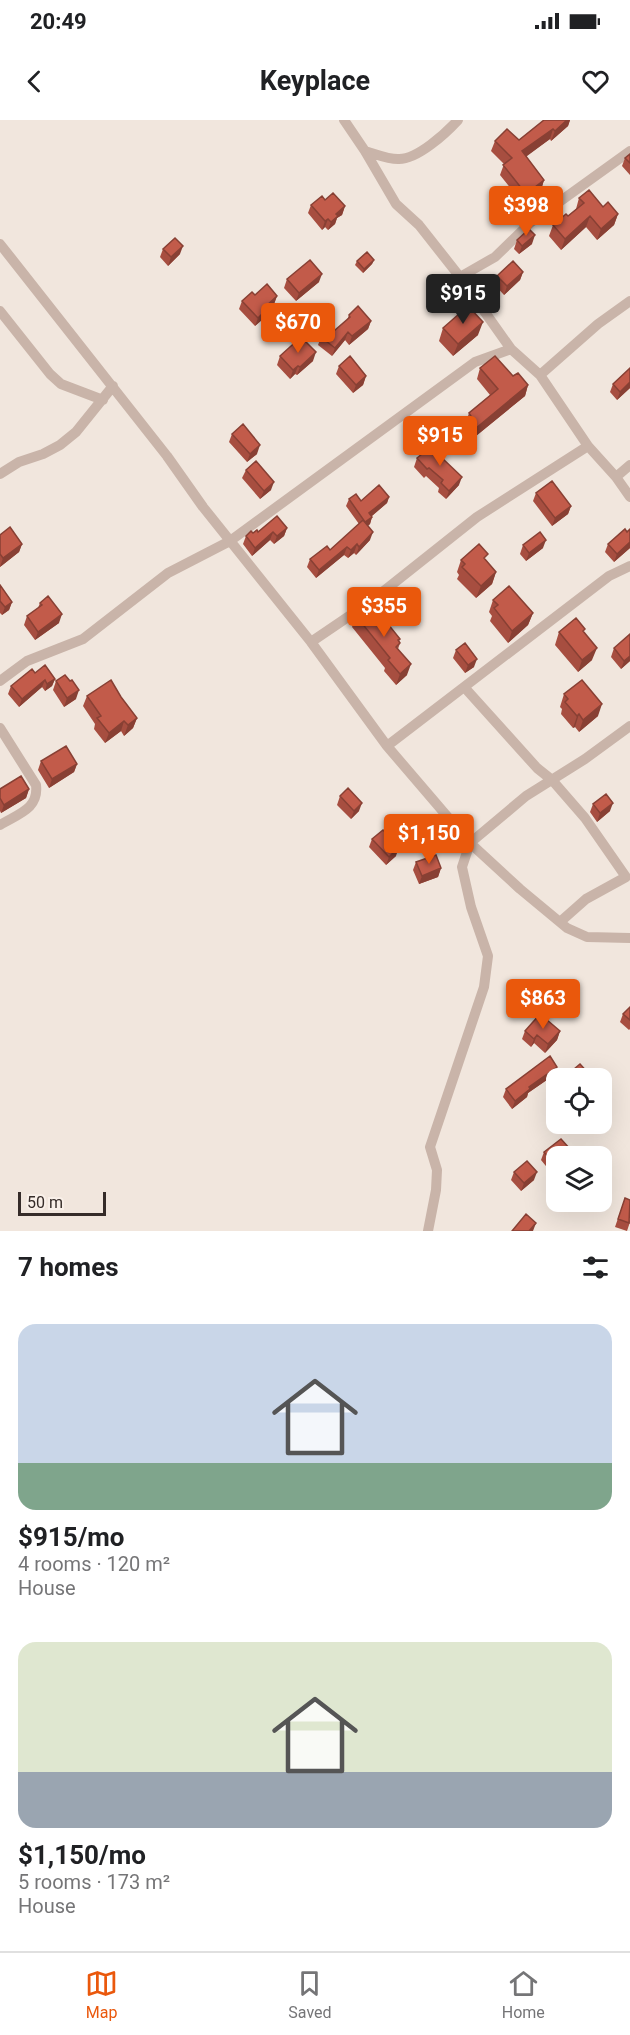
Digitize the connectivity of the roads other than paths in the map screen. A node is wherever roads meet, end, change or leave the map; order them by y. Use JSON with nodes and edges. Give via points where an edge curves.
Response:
{"nodes":[{"id":1,"x":344,"y":120,"type":"edge"},
{"id":2,"x":458,"y":120,"type":"edge"},
{"id":3,"x":366,"y":151,"type":"junction"},
{"id":4,"x":630,"y":151,"type":"edge"},
{"id":5,"x":0,"y":244,"type":"edge"},
{"id":6,"x":460,"y":277,"type":"junction"},
{"id":7,"x":630,"y":301,"type":"edge"},
{"id":8,"x":0,"y":311,"type":"edge"},
{"id":9,"x":511,"y":349,"type":"junction"},
{"id":10,"x":540,"y":375,"type":"junction"},
{"id":11,"x":113,"y":386,"type":"junction"},
{"id":12,"x":103,"y":400,"type":"junction"},
{"id":13,"x":588,"y":446,"type":"junction"},
{"id":14,"x":630,"y":465,"type":"edge"},
{"id":15,"x":0,"y":474,"type":"edge"},
{"id":16,"x":616,"y":477,"type":"junction"},
{"id":17,"x":630,"y":497,"type":"edge"},
{"id":18,"x":230,"y":541,"type":"junction"},
{"id":19,"x":630,"y":566,"type":"edge"},
{"id":20,"x":311,"y":642,"type":"junction"},
{"id":21,"x":0,"y":681,"type":"edge"},
{"id":22,"x":465,"y":687,"type":"junction"},
{"id":23,"x":630,"y":726,"type":"edge"},
{"id":24,"x":0,"y":728,"type":"edge"},
{"id":25,"x":387,"y":747,"type":"junction"},
{"id":26,"x":552,"y":780,"type":"junction"},
{"id":27,"x":0,"y":825,"type":"edge"},
{"id":28,"x":470,"y":843,"type":"junction"},
{"id":29,"x":628,"y":876,"type":"edge"},
{"id":30,"x":560,"y":922,"type":"junction"},
{"id":31,"x":630,"y":938,"type":"edge"},
{"id":32,"x":428,"y":1231,"type":"edge"}],
"edges":[{"from":1,"to":3,"type":"street"},
{"from":2,"to":3,"type":"street","via":[[433,143],[407,158]]},
{"from":3,"to":6,"type":"street","via":[[396,204],[419,225]]},
{"from":4,"to":6,"type":"street","via":[[530,223],[495,257]]},
{"from":5,"to":11,"type":"street"},
{"from":6,"to":9,"type":"street"},
{"from":7,"to":10,"type":"street"},
{"from":8,"to":12,"type":"street","via":[[50,374],[62,384]]},
{"from":9,"to":10,"type":"street"},
{"from":9,"to":18,"type":"street","via":[[475,362]]},
{"from":10,"to":13,"type":"street"},
{"from":11,"to":12,"type":"street"},
{"from":11,"to":18,"type":"street"},
{"from":12,"to":15,"type":"street","via":[[60,445]]},
{"from":13,"to":16,"type":"street"},
{"from":13,"to":20,"type":"street","via":[[477,518],[370,602]]},
{"from":14,"to":16,"type":"street"},
{"from":16,"to":17,"type":"street"},
{"from":18,"to":20,"type":"street"},
{"from":18,"to":21,"type":"street","via":[[168,573],[83,639],[27,661]]},
{"from":19,"to":22,"type":"street","via":[[609,576]]},
{"from":20,"to":25,"type":"street"},
{"from":22,"to":25,"type":"street"},
{"from":22,"to":26,"type":"street"},
{"from":23,"to":26,"type":"street"},
{"from":24,"to":27,"type":"street","via":[[36,785],[37,793],[30,808]]},
{"from":25,"to":28,"type":"street"},
{"from":26,"to":28,"type":"street","via":[[526,796]]},
{"from":26,"to":29,"type":"street"},
{"from":28,"to":30,"type":"street"},
{"from":28,"to":32,"type":"street","via":[[462,867],[488,956],[484,987],[430,1147],[437,1170]]},
{"from":29,"to":30,"type":"street","via":[[586,899]]},
{"from":30,"to":31,"type":"street","via":[[587,937]]}]}
